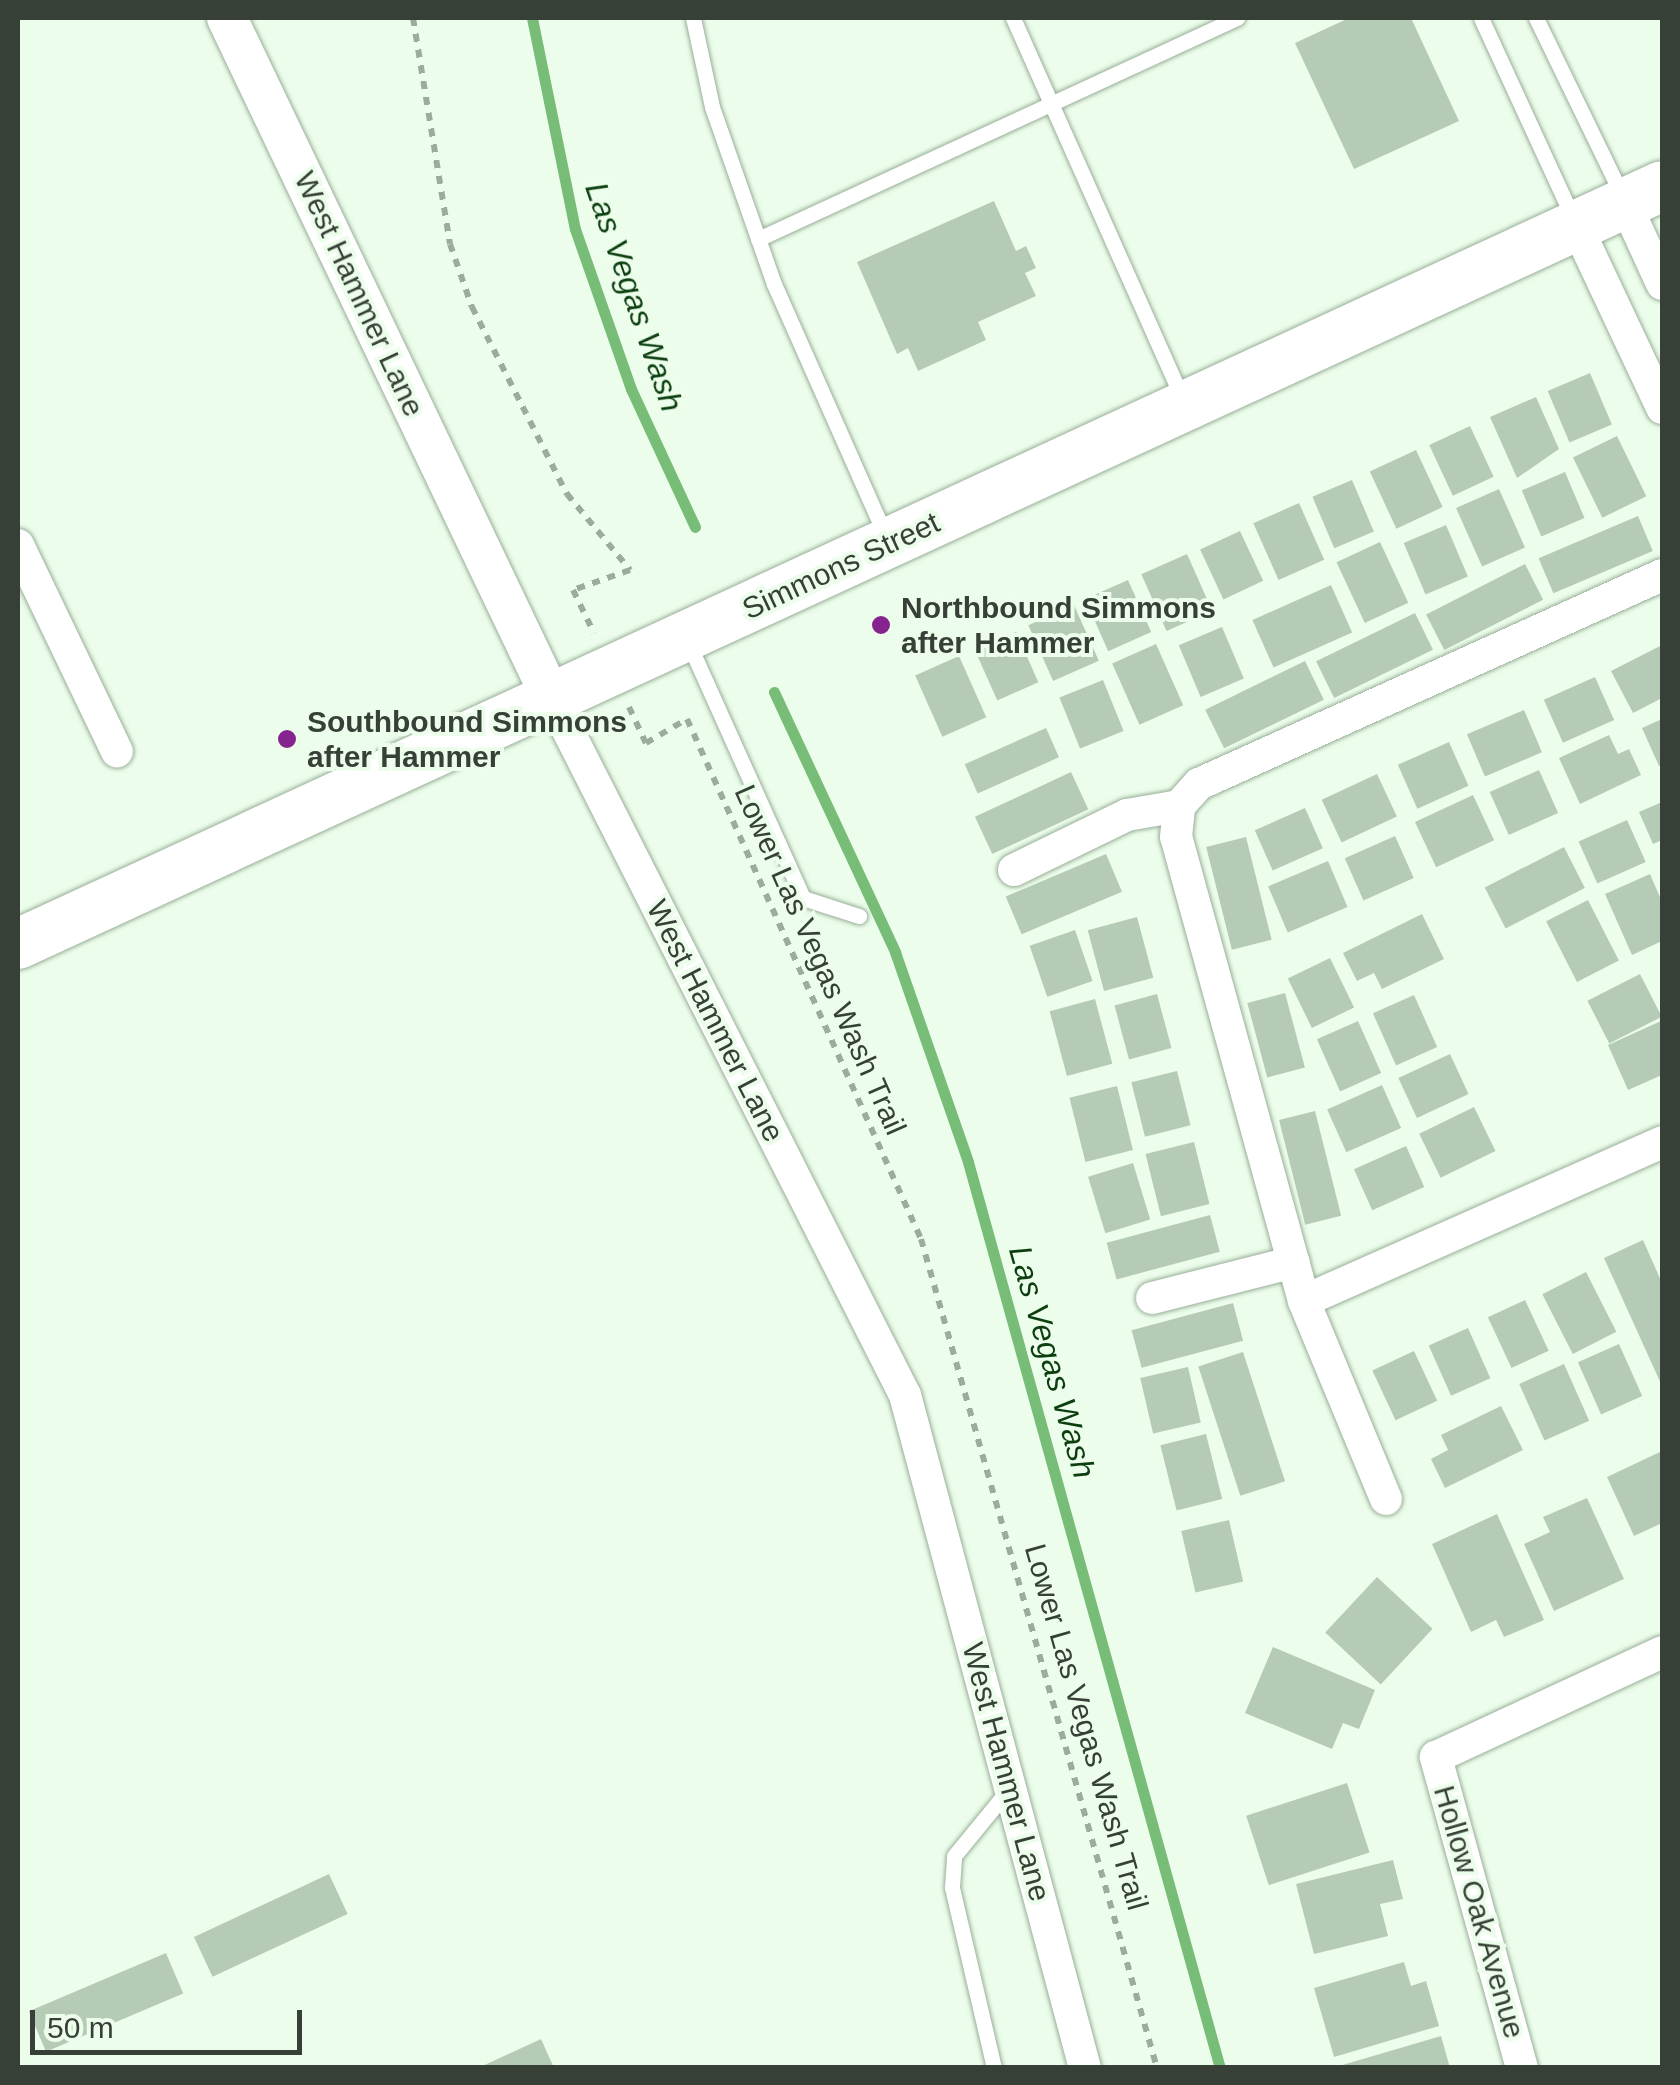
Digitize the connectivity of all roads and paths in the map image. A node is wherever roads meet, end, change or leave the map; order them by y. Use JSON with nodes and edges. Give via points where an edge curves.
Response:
{"nodes":[{"id":1,"x":228,"y":18,"type":"edge"},
{"id":2,"x":412,"y":18,"type":"edge"},
{"id":3,"x":693,"y":18,"type":"edge"},
{"id":4,"x":1014,"y":18,"type":"edge"},
{"id":5,"x":1237,"y":18,"type":"edge"},
{"id":6,"x":1482,"y":18,"type":"edge"},
{"id":7,"x":1536,"y":18,"type":"edge"},
{"id":8,"x":1052,"y":105,"type":"junction"},
{"id":9,"x":1644,"y":194,"type":"edge"},
{"id":10,"x":1577,"y":227,"type":"junction"},
{"id":11,"x":758,"y":239,"type":"junction"},
{"id":12,"x":1662,"y":284,"type":"edge"},
{"id":13,"x":1185,"y":406,"type":"junction"},
{"id":14,"x":1662,"y":408,"type":"edge"},
{"id":15,"x":889,"y":544,"type":"junction"},
{"id":16,"x":18,"y":545,"type":"edge"},
{"id":17,"x":1662,"y":575,"type":"edge"},
{"id":18,"x":32,"y":612,"type":"edge"},
{"id":19,"x":687,"y":638,"type":"junction"},
{"id":20,"x":613,"y":673,"type":"junction"},
{"id":21,"x":553,"y":701,"type":"junction"},
{"id":22,"x":116,"y":752,"type":"dead end"},
{"id":23,"x":1179,"y":806,"type":"junction"},
{"id":24,"x":1014,"y":870,"type":"dead end"},
{"id":25,"x":860,"y":916,"type":"dead end"},
{"id":26,"x":18,"y":944,"type":"edge"},
{"id":27,"x":1662,"y":1142,"type":"edge"},
{"id":28,"x":1294,"y":1262,"type":"junction"},
{"id":29,"x":1152,"y":1298,"type":"dead end"},
{"id":30,"x":1304,"y":1301,"type":"junction"},
{"id":31,"x":1386,"y":1500,"type":"dead end"},
{"id":32,"x":1662,"y":1652,"type":"edge"},
{"id":33,"x":1010,"y":1787,"type":"junction"},
{"id":34,"x":994,"y":2068,"type":"edge"},
{"id":35,"x":1085,"y":2068,"type":"edge"},
{"id":36,"x":1157,"y":2068,"type":"edge"},
{"id":37,"x":1522,"y":2068,"type":"edge"}],
"edges":[{"from":1,"to":21,"type":"street","name":"West Hammer Lane"},
{"from":2,"to":20,"type":"path","name":"Lower Las Vegas Wash Trail","via":[[450,244],[472,306],[567,494],[630,570],[573,590]]},
{"from":3,"to":11,"type":"lane","via":[[712,107]]},
{"from":4,"to":8,"type":"lane"},
{"from":5,"to":8,"type":"lane"},
{"from":6,"to":10,"type":"lane"},
{"from":7,"to":9,"type":"lane"},
{"from":8,"to":11,"type":"lane"},
{"from":8,"to":13,"type":"lane"},
{"from":9,"to":10,"type":"main road","name":"Simmons Street"},
{"from":9,"to":12,"type":"street"},
{"from":10,"to":13,"type":"main road","name":"Simmons Street"},
{"from":10,"to":14,"type":"street"},
{"from":11,"to":15,"type":"lane"},
{"from":13,"to":15,"type":"main road","name":"Simmons Street"},
{"from":15,"to":19,"type":"main road","name":"Simmons Street"},
{"from":16,"to":18,"type":"street"},
{"from":17,"to":23,"type":"street","via":[[1198,784]]},
{"from":18,"to":22,"type":"street"},
{"from":19,"to":20,"type":"main road","name":"Simmons Street"},
{"from":19,"to":25,"type":"lane","via":[[803,898]]},
{"from":20,"to":21,"type":"main road","name":"Simmons Street"},
{"from":20,"to":36,"type":"path","name":"Lower Las Vegas Wash Trail","via":[[646,744],[688,720],[920,1239]]},
{"from":21,"to":26,"type":"main road","name":"Simmons Street"},
{"from":21,"to":33,"type":"street","name":"West Hammer Lane","via":[[906,1395]]},
{"from":23,"to":24,"type":"street","via":[[1127,815]]},
{"from":23,"to":28,"type":"street","via":[[1176,836]]},
{"from":27,"to":30,"type":"street"},
{"from":28,"to":29,"type":"street"},
{"from":28,"to":30,"type":"street"},
{"from":30,"to":31,"type":"street"},
{"from":32,"to":37,"type":"street","name":"Hollow Oak Avenue","via":[[1436,1757]]},
{"from":33,"to":34,"type":"lane","via":[[954,1856],[953,1872]]},
{"from":33,"to":35,"type":"street","name":"West Hammer Lane"}]}
